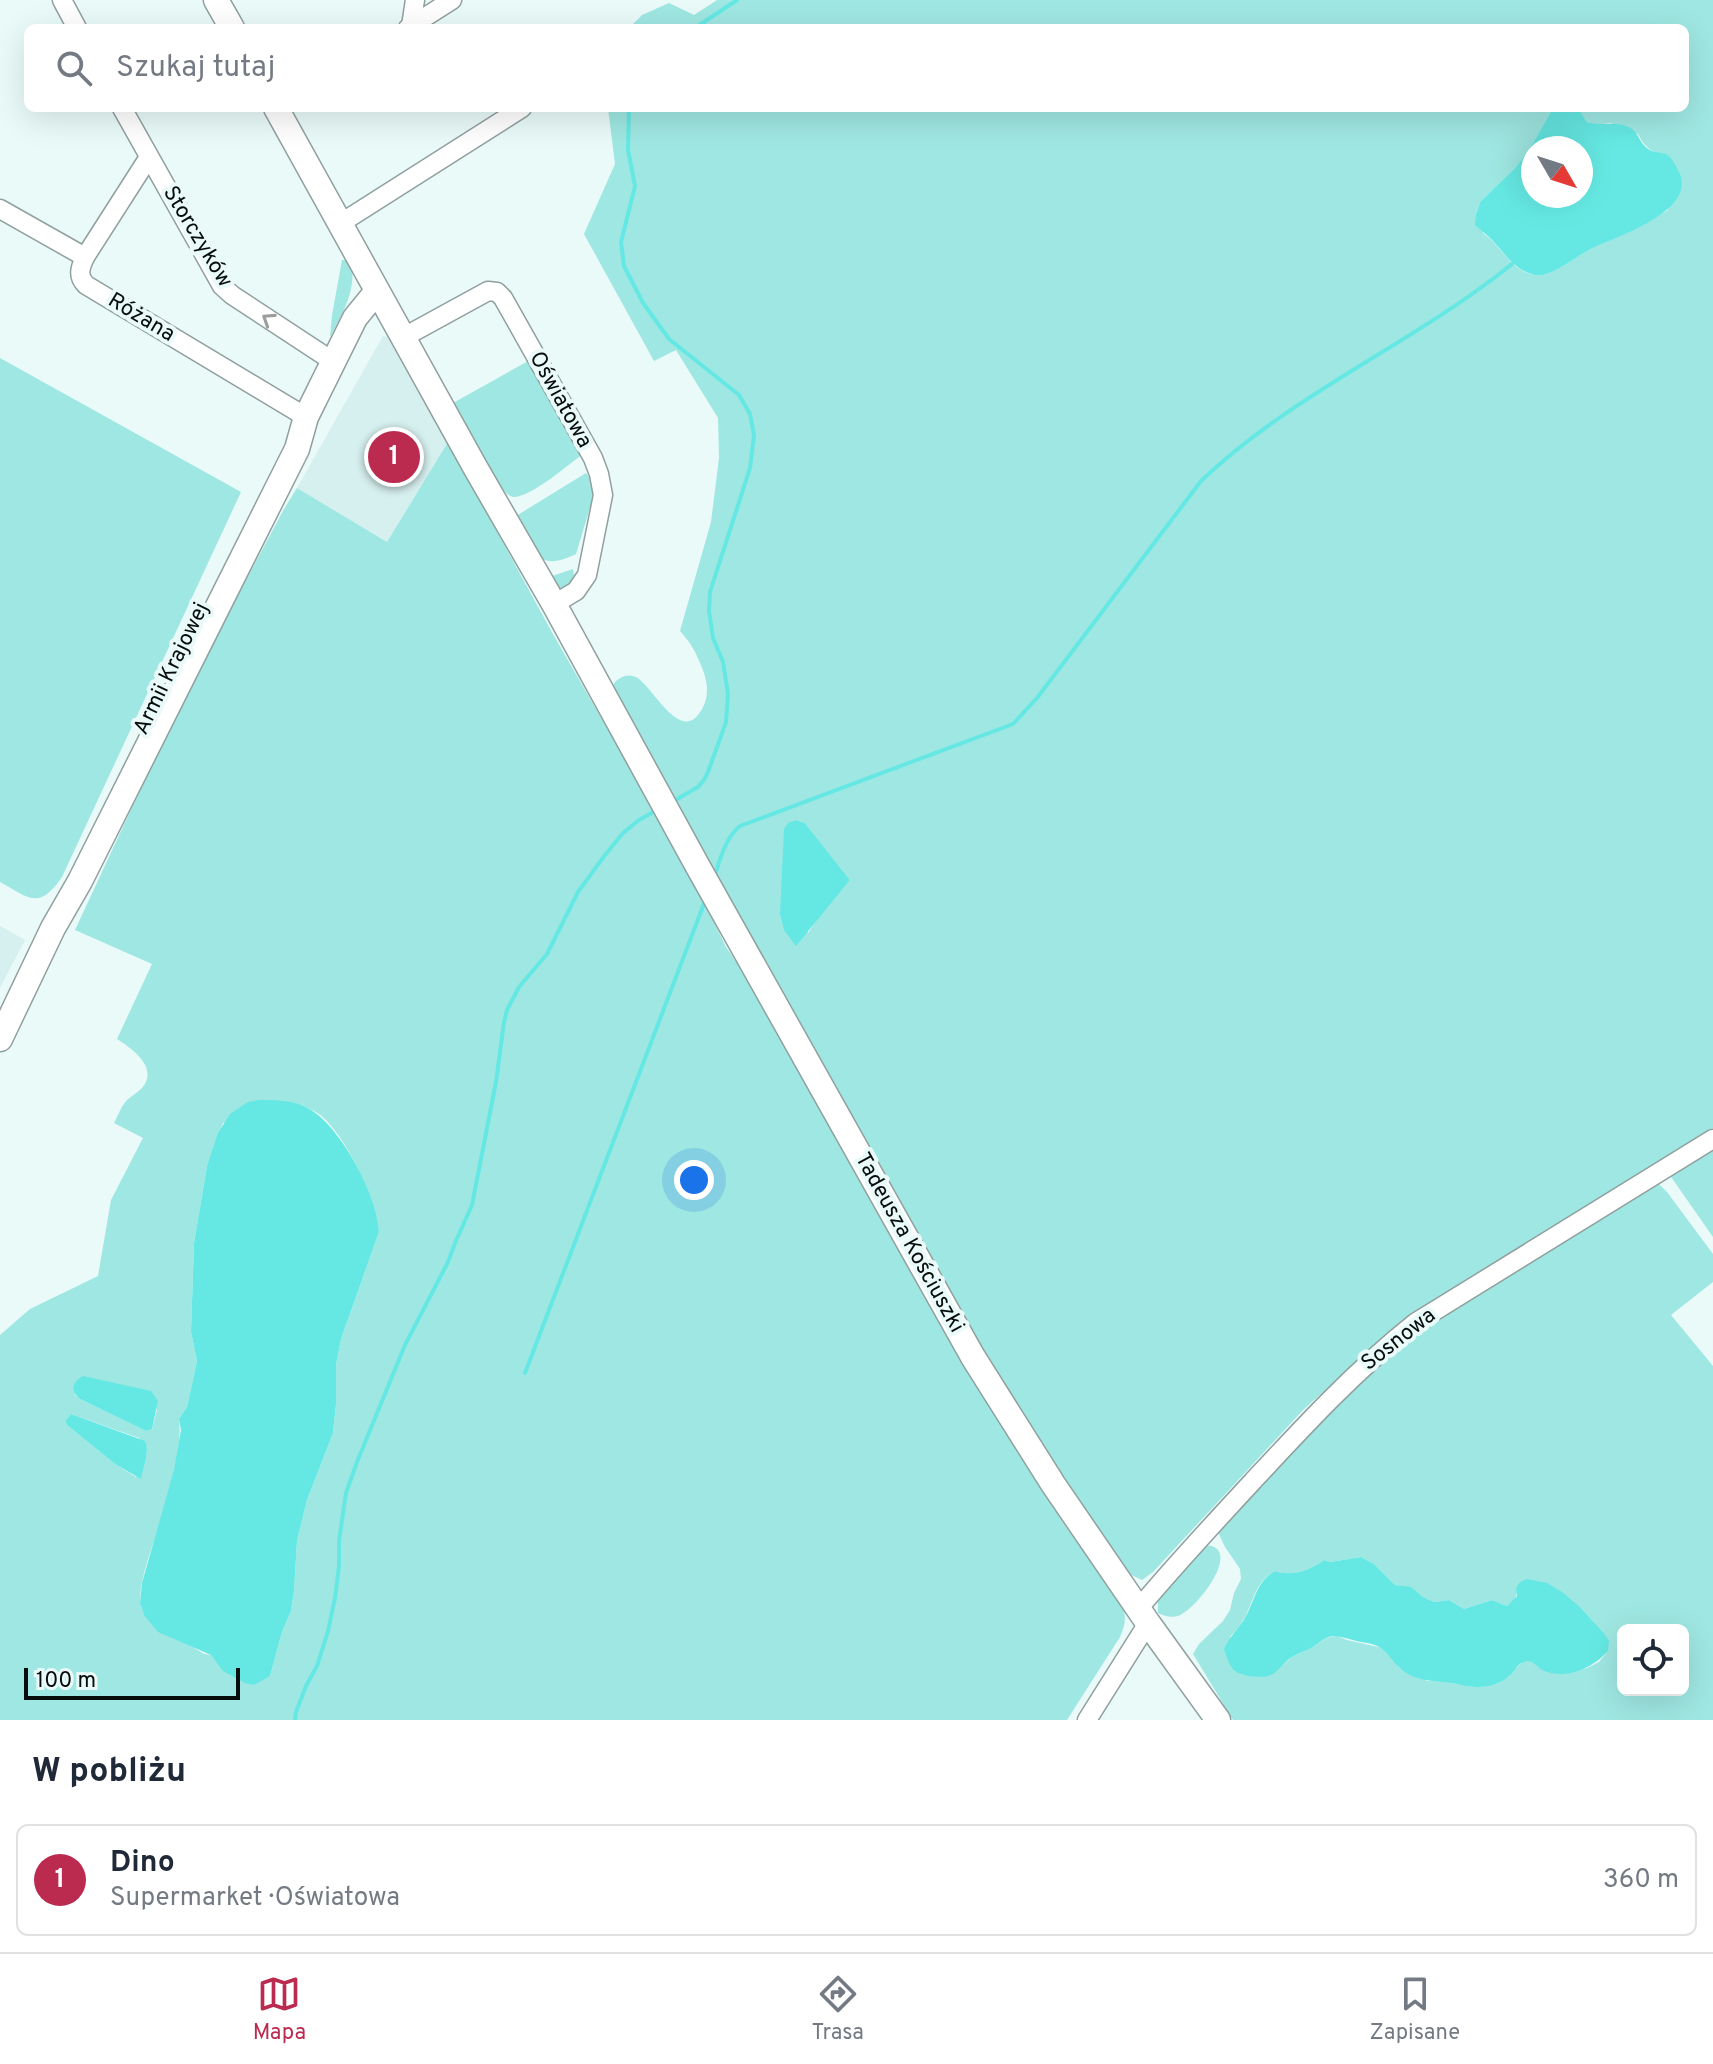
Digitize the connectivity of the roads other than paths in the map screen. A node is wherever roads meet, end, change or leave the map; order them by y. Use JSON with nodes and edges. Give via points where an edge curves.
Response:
{"nodes":[{"id":1,"x":62,"y":0,"type":"edge"},
{"id":2,"x":216,"y":0,"type":"edge"},
{"id":3,"x":415,"y":0,"type":"edge"},
{"id":4,"x":452,"y":0,"type":"edge"},
{"id":5,"x":75,"y":24,"type":"edge"},
{"id":6,"x":230,"y":24,"type":"edge"},
{"id":7,"x":410,"y":24,"type":"edge"},
{"id":8,"x":414,"y":24,"type":"edge"},
{"id":9,"x":124,"y":112,"type":"edge"},
{"id":10,"x":281,"y":112,"type":"edge"},
{"id":11,"x":516,"y":112,"type":"edge"},
{"id":12,"x":149,"y":157,"type":"junction"},
{"id":13,"x":0,"y":209,"type":"edge"},
{"id":14,"x":341,"y":223,"type":"junction"},
{"id":15,"x":85,"y":257,"type":"junction"},
{"id":16,"x":377,"y":291,"type":"junction"},
{"id":17,"x":404,"y":337,"type":"junction"},
{"id":18,"x":334,"y":362,"type":"junction"},
{"id":19,"x":306,"y":417,"type":"junction"},
{"id":20,"x":554,"y":604,"type":"junction"},
{"id":21,"x":0,"y":1039,"type":"edge"},
{"id":22,"x":1713,"y":1139,"type":"edge"},
{"id":23,"x":1144,"y":1616,"type":"junction"},
{"id":24,"x":1087,"y":1720,"type":"edge"},
{"id":25,"x":1218,"y":1720,"type":"edge"}],
"edges":[{"from":1,"to":5,"type":"street"},
{"from":2,"to":6,"type":"street"},
{"from":3,"to":7,"type":"street"},
{"from":4,"to":8,"type":"street"},
{"from":9,"to":12,"type":"street","name":"Storczyków"},
{"from":10,"to":14,"type":"street"},
{"from":11,"to":14,"type":"street"},
{"from":12,"to":15,"type":"street","name":"Storczyków"},
{"from":18,"to":12,"type":"street","name":"Storczyków","one_way":true,"via":[[222,286]]},
{"from":13,"to":15,"type":"street"},
{"from":14,"to":16,"type":"street"},
{"from":15,"to":19,"type":"street","name":"Różana","via":[[79,272],[86,285]]},
{"from":16,"to":17,"type":"street"},
{"from":16,"to":18,"type":"street","name":"Armii Krajowej","via":[[355,318]]},
{"from":17,"to":20,"type":"street"},
{"from":17,"to":20,"type":"street","name":"Oświatowa","via":[[488,291],[497,292],[593,458],[603,495],[587,575],[576,591]]},
{"from":18,"to":19,"type":"street","name":"Armii Krajowej"},
{"from":19,"to":21,"type":"street","name":"Armii Krajowej","via":[[297,449]]},
{"from":20,"to":23,"type":"street","name":"Tadeusza Kościuszki","via":[[973,1357]]},
{"from":22,"to":23,"type":"street","name":"Sosnowa","via":[[1415,1323],[1383,1349],[1173,1568]]},
{"from":23,"to":24,"type":"street","name":"Sosnowa"},
{"from":23,"to":25,"type":"street","name":"Tadeusza Kościuszki"}]}
